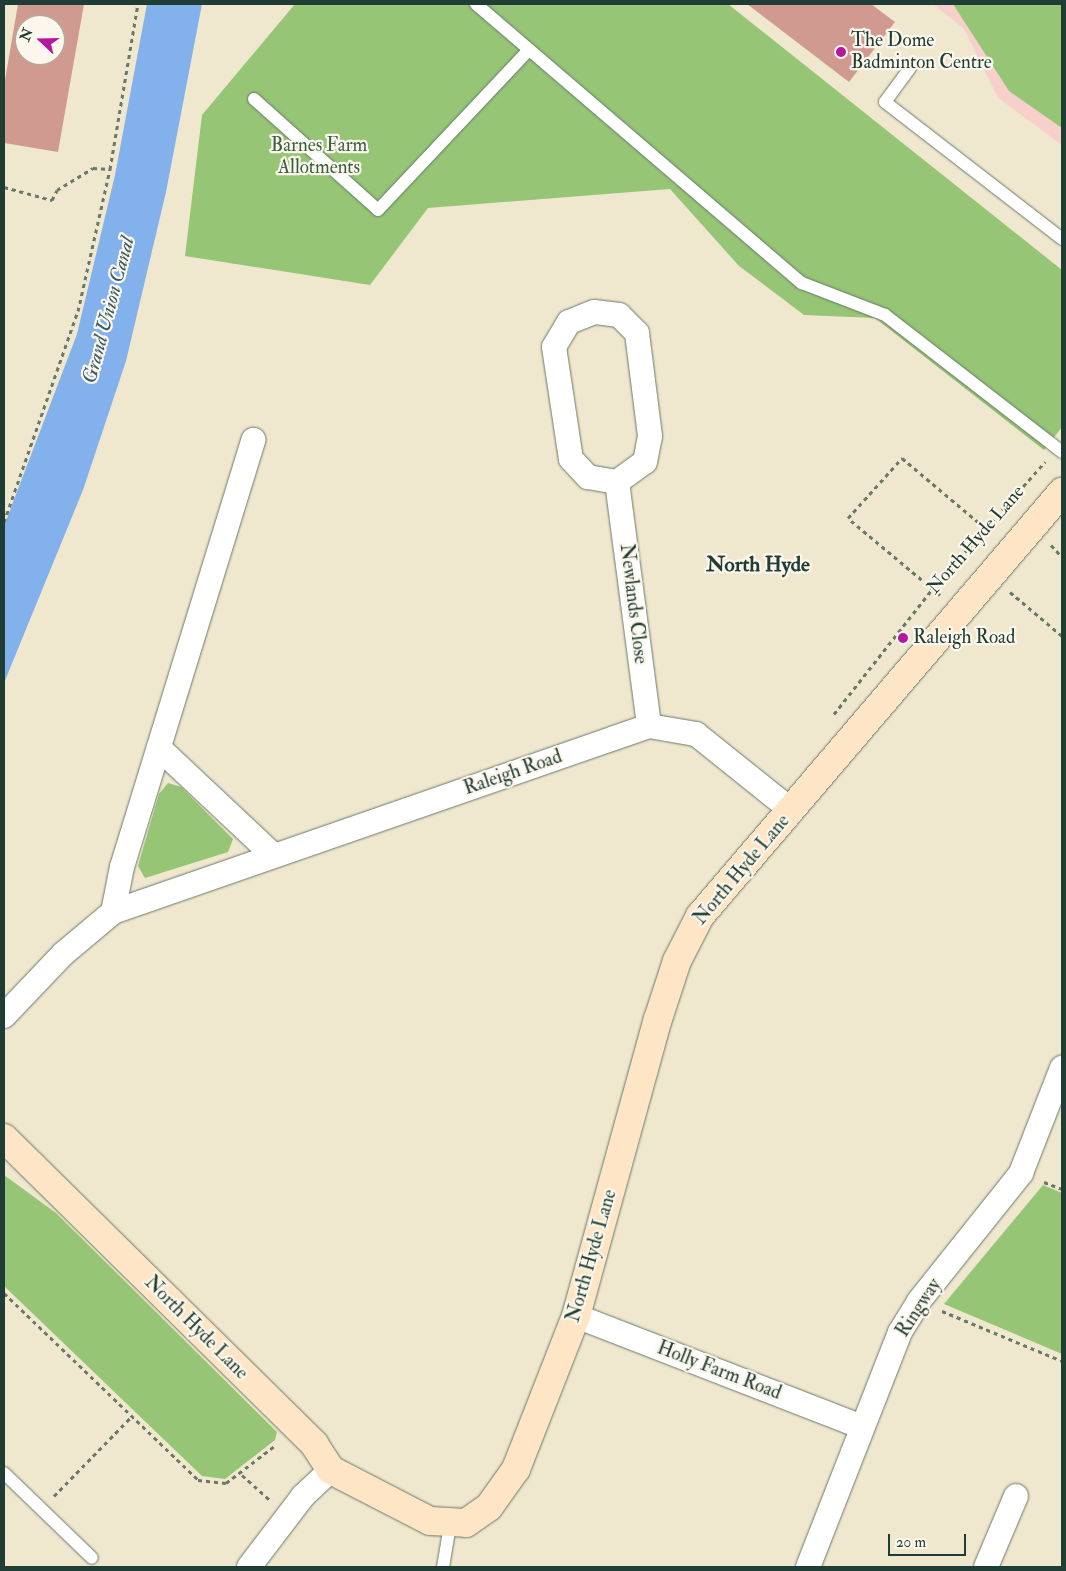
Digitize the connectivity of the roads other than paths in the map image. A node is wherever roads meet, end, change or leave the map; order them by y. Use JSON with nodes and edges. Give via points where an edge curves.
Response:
{"nodes":[{"id":1,"x":476,"y":4,"type":"edge"},
{"id":2,"x":529,"y":50,"type":"junction"},
{"id":3,"x":910,"y":68,"type":"dead end"},
{"id":4,"x":254,"y":99,"type":"dead end"},
{"id":5,"x":1062,"y":239,"type":"edge"},
{"id":6,"x":253,"y":440,"type":"dead end"},
{"id":7,"x":1057,"y":453,"type":"edge"},
{"id":8,"x":618,"y":482,"type":"junction"},
{"id":9,"x":1062,"y":492,"type":"edge"},
{"id":10,"x":649,"y":726,"type":"junction"},
{"id":11,"x":159,"y":748,"type":"junction"},
{"id":12,"x":792,"y":811,"type":"junction"},
{"id":13,"x":272,"y":854,"type":"junction"},
{"id":14,"x":113,"y":912,"type":"junction"},
{"id":15,"x":4,"y":1016,"type":"edge"},
{"id":16,"x":1062,"y":1068,"type":"edge"},
{"id":17,"x":4,"y":1138,"type":"edge"},
{"id":18,"x":576,"y":1316,"type":"junction"},
{"id":19,"x":862,"y":1427,"type":"junction"},
{"id":20,"x":330,"y":1470,"type":"junction"},
{"id":21,"x":4,"y":1473,"type":"edge"},
{"id":22,"x":1016,"y":1496,"type":"dead end"},
{"id":23,"x":450,"y":1525,"type":"junction"},
{"id":24,"x":92,"y":1558,"type":"dead end"},
{"id":25,"x":249,"y":1567,"type":"edge"},
{"id":26,"x":443,"y":1567,"type":"edge"},
{"id":27,"x":808,"y":1567,"type":"edge"},
{"id":28,"x":986,"y":1567,"type":"edge"}],
"edges":[{"from":1,"to":2,"type":"lane"},
{"from":2,"to":4,"type":"lane","via":[[378,210]]},
{"from":2,"to":7,"type":"lane","via":[[802,283],[885,315]]},
{"from":3,"to":5,"type":"lane","via":[[885,102]]},
{"from":6,"to":11,"type":"street"},
{"from":8,"to":8,"type":"street","via":[[588,477],[571,459],[554,347],[569,322],[594,312],[619,315],[637,333],[650,436],[646,462]]},
{"from":8,"to":10,"type":"street","name":"Newlands Close"},
{"from":9,"to":12,"type":"street","name":"North Hyde Lane"},
{"from":10,"to":12,"type":"street","name":"Raleigh Road","via":[[696,734]]},
{"from":10,"to":13,"type":"street","name":"Raleigh Road"},
{"from":11,"to":13,"type":"street"},
{"from":11,"to":14,"type":"street","via":[[122,866]]},
{"from":12,"to":18,"type":"street","name":"North Hyde Lane","via":[[700,916],[677,961]]},
{"from":13,"to":14,"type":"street","name":"Raleigh Road"},
{"from":14,"to":15,"type":"street","name":"Raleigh Road","via":[[63,954]]},
{"from":16,"to":19,"type":"street","name":"Ringway","via":[[1021,1173],[919,1301],[900,1332]]},
{"from":17,"to":20,"type":"street","name":"North Hyde Lane","via":[[296,1427]]},
{"from":18,"to":19,"type":"street","name":"Holly Farm Road"},
{"from":18,"to":23,"type":"street","name":"North Hyde Lane","via":[[504,1490],[466,1523]]},
{"from":19,"to":27,"type":"street","name":"Ringway"},
{"from":20,"to":23,"type":"street","name":"North Hyde Lane","via":[[399,1507]]},
{"from":20,"to":25,"type":"street","via":[[288,1516]]},
{"from":21,"to":24,"type":"lane"},
{"from":22,"to":28,"type":"street"},
{"from":23,"to":26,"type":"lane"}]}
